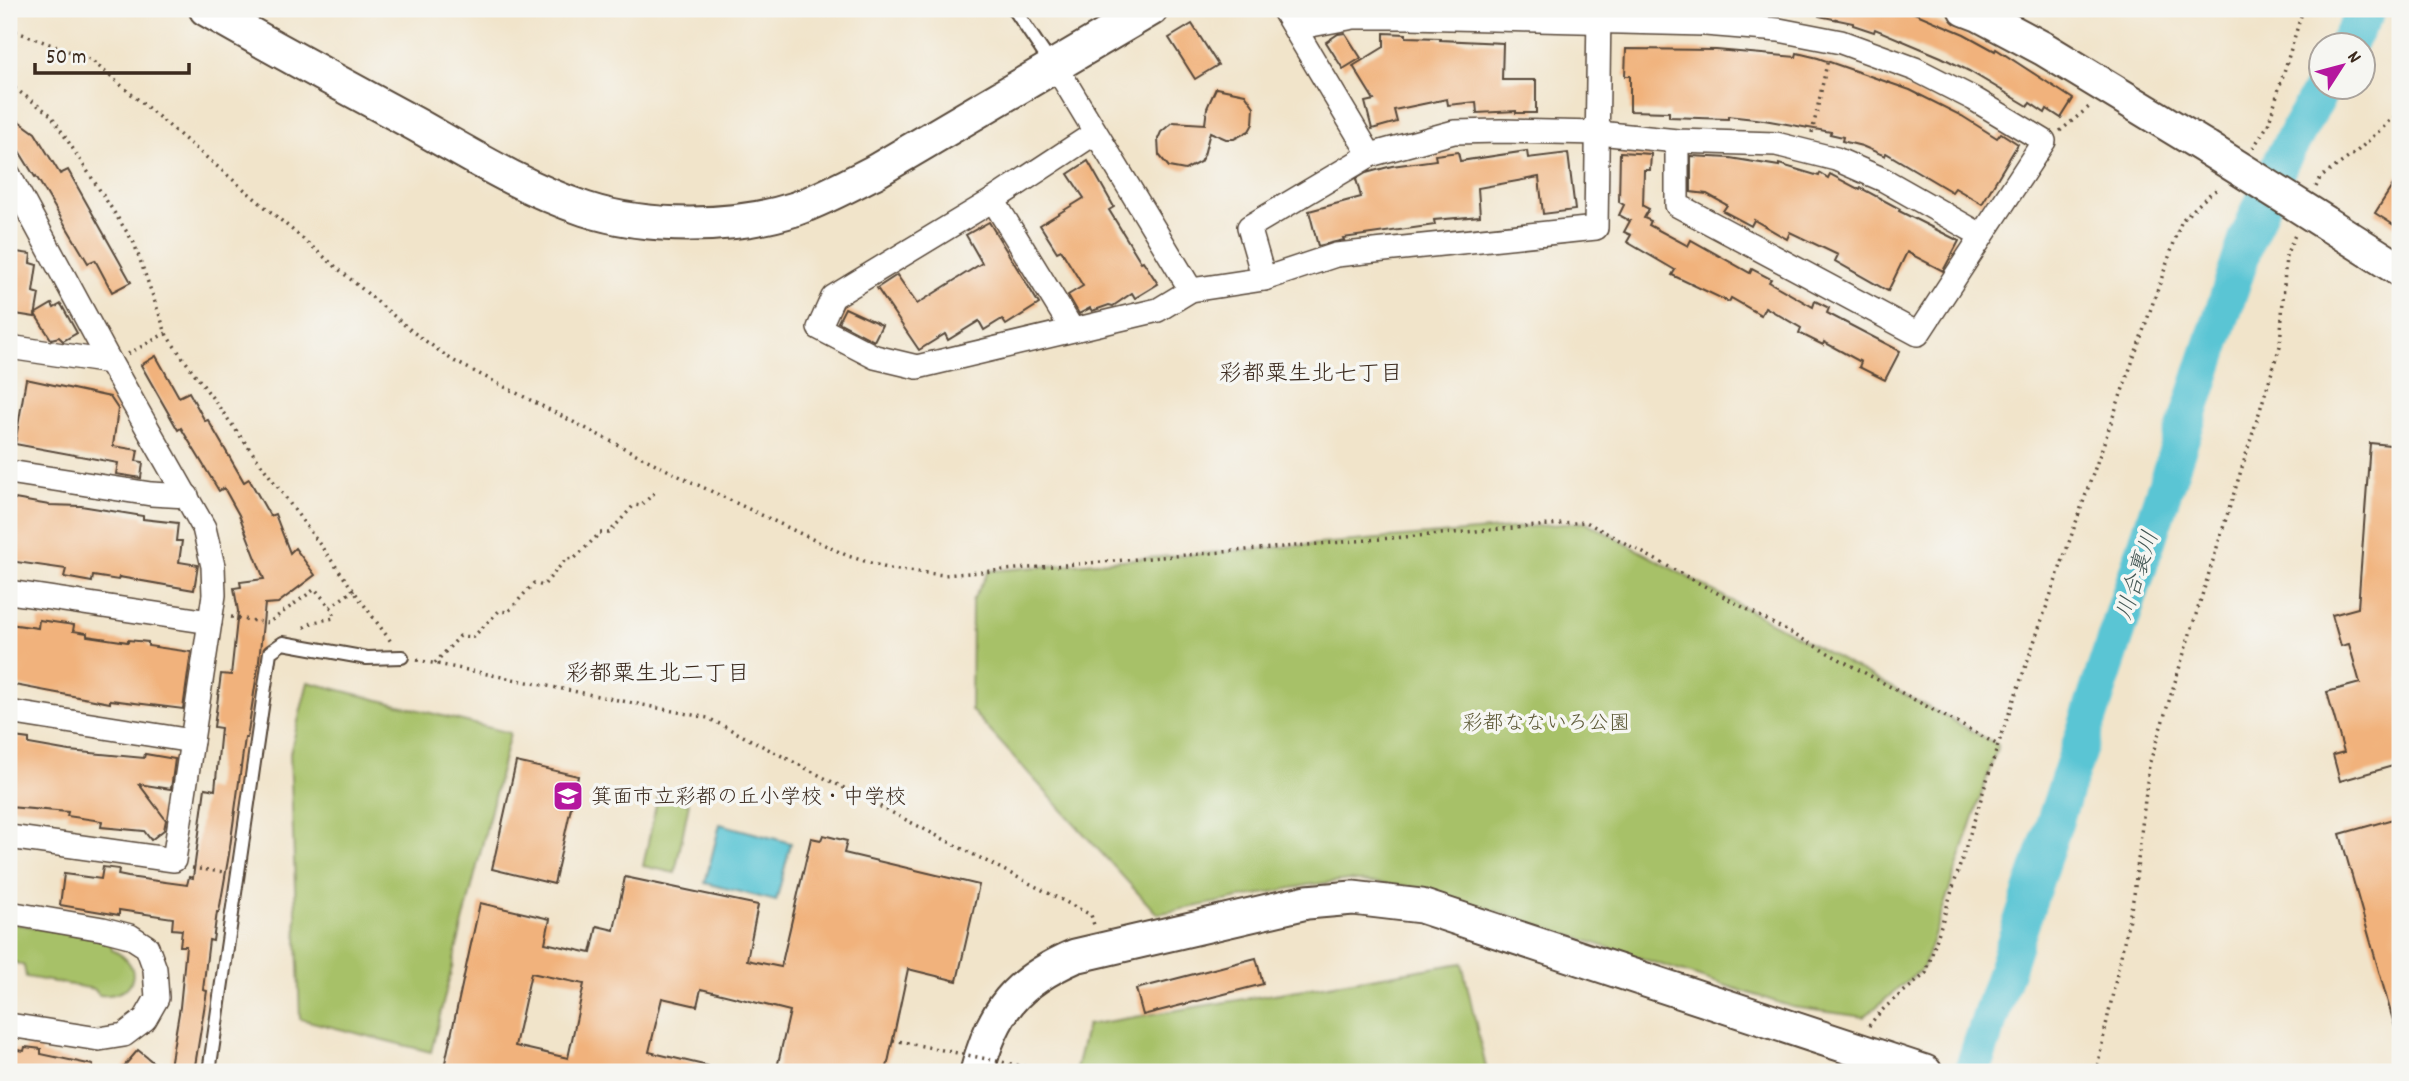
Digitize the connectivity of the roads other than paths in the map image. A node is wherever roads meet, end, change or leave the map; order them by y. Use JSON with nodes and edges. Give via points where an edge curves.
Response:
{"nodes":[{"id":1,"x":206,"y":9,"type":"edge"},
{"id":2,"x":1014,"y":9,"type":"edge"},
{"id":3,"x":1151,"y":9,"type":"edge"},
{"id":4,"x":1283,"y":9,"type":"edge"},
{"id":5,"x":1965,"y":9,"type":"edge"},
{"id":6,"x":1600,"y":15,"type":"edge"},
{"id":7,"x":1295,"y":28,"type":"junction"},
{"id":8,"x":1053,"y":67,"type":"junction"},
{"id":9,"x":1095,"y":133,"type":"junction"},
{"id":10,"x":1599,"y":133,"type":"junction"},
{"id":11,"x":1677,"y":141,"type":"junction"},
{"id":12,"x":1370,"y":155,"type":"junction"},
{"id":13,"x":9,"y":175,"type":"edge"},
{"id":14,"x":993,"y":200,"type":"junction"},
{"id":15,"x":16,"y":204,"type":"edge"},
{"id":16,"x":1982,"y":234,"type":"junction"},
{"id":17,"x":2400,"y":270,"type":"edge"},
{"id":18,"x":1264,"y":279,"type":"junction"},
{"id":19,"x":1191,"y":290,"type":"junction"},
{"id":20,"x":1072,"y":329,"type":"junction"},
{"id":21,"x":9,"y":347,"type":"edge"},
{"id":22,"x":120,"y":358,"type":"junction"},
{"id":23,"x":9,"y":471,"type":"edge"},
{"id":24,"x":187,"y":496,"type":"junction"},
{"id":25,"x":9,"y":592,"type":"edge"},
{"id":26,"x":211,"y":618,"type":"junction"},
{"id":27,"x":402,"y":657,"type":"road end"},
{"id":28,"x":9,"y":712,"type":"edge"},
{"id":29,"x":192,"y":741,"type":"junction"},
{"id":30,"x":9,"y":837,"type":"edge"},
{"id":31,"x":9,"y":913,"type":"edge"},
{"id":32,"x":9,"y":1025,"type":"edge"},
{"id":33,"x":209,"y":1072,"type":"edge"},
{"id":34,"x":977,"y":1072,"type":"edge"},
{"id":35,"x":1925,"y":1072,"type":"edge"}],
"edges":[{"from":1,"to":8,"type":"street","via":[[522,183],[586,209],[641,222],[694,225],[793,210],[876,171]]},
{"from":2,"to":8,"type":"lane"},
{"from":3,"to":8,"type":"street"},
{"from":4,"to":7,"type":"street"},
{"from":5,"to":17,"type":"street","bridge":true,"via":[[2044,49],[2207,148],[2312,226]]},
{"from":6,"to":7,"type":"street","via":[[1354,17]]},
{"from":6,"to":10,"type":"street"},
{"from":6,"to":16,"type":"street","via":[[1779,30],[1832,40],[1914,69],[1974,99],[2044,141]]},
{"from":7,"to":12,"type":"street"},
{"from":8,"to":9,"type":"street"},
{"from":9,"to":14,"type":"street"},
{"from":9,"to":19,"type":"street"},
{"from":10,"to":11,"type":"street"},
{"from":10,"to":12,"type":"street","via":[[1454,132]]},
{"from":10,"to":18,"type":"street","via":[[1596,228],[1336,256]]},
{"from":11,"to":16,"type":"street","via":[[1776,144],[1836,159]]},
{"from":11,"to":16,"type":"street","via":[[1677,205],[1918,334]]},
{"from":12,"to":18,"type":"street","via":[[1249,227]]},
{"from":13,"to":15,"type":"street"},
{"from":14,"to":20,"type":"street"},
{"from":14,"to":20,"type":"street","via":[[834,297],[820,328],[874,357],[917,367]]},
{"from":15,"to":22,"type":"street"},
{"from":18,"to":19,"type":"street"},
{"from":19,"to":20,"type":"street","via":[[1158,310]]},
{"from":21,"to":22,"type":"street"},
{"from":22,"to":24,"type":"street"},
{"from":23,"to":24,"type":"street","via":[[151,495]]},
{"from":24,"to":26,"type":"street","via":[[204,528],[213,566]]},
{"from":25,"to":26,"type":"street"},
{"from":26,"to":29,"type":"street"},
{"from":27,"to":33,"type":"lane","via":[[367,658],[284,643],[271,652]]},
{"from":28,"to":29,"type":"street"},
{"from":29,"to":30,"type":"street","via":[[174,860]]},
{"from":31,"to":32,"type":"street","via":[[130,936],[147,947],[157,998],[145,1019],[124,1035],[99,1039]]},
{"from":34,"to":35,"type":"street","via":[[985,1042],[1001,1011],[1046,969],[1075,956],[1307,902],[1353,898],[1421,906]]}]}
